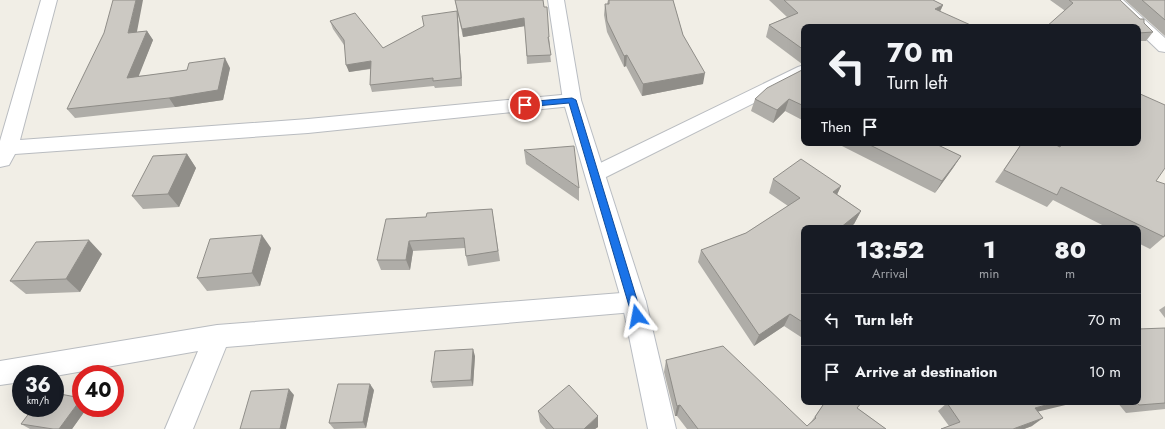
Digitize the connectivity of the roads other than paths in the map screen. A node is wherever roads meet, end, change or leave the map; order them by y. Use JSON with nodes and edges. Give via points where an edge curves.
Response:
{"nodes":[{"id":1,"x":49,"y":0,"type":"edge"},
{"id":2,"x":556,"y":0,"type":"edge"},
{"id":3,"x":1114,"y":0,"type":"edge"},
{"id":4,"x":1140,"y":24,"type":"edge"},
{"id":5,"x":1141,"y":25,"type":"edge"},
{"id":6,"x":1165,"y":47,"type":"edge"},
{"id":7,"x":801,"y":72,"type":"edge"},
{"id":8,"x":572,"y":100,"type":"junction"},
{"id":9,"x":3,"y":153,"type":"edge"},
{"id":10,"x":595,"y":174,"type":"junction"},
{"id":11,"x":634,"y":302,"type":"junction"},
{"id":12,"x":217,"y":336,"type":"junction"},
{"id":13,"x":0,"y":373,"type":"edge"},
{"id":14,"x":179,"y":429,"type":"edge"},
{"id":15,"x":662,"y":429,"type":"edge"}],
"edges":[{"from":1,"to":9,"type":"street"},
{"from":2,"to":8,"type":"street"},
{"from":3,"to":4,"type":"street"},
{"from":5,"to":6,"type":"street"},
{"from":7,"to":10,"type":"street"},
{"from":8,"to":9,"type":"street"},
{"from":8,"to":10,"type":"street"},
{"from":10,"to":11,"type":"street"},
{"from":11,"to":12,"type":"street"},
{"from":11,"to":15,"type":"street"},
{"from":12,"to":13,"type":"street"},
{"from":12,"to":14,"type":"street"}]}
